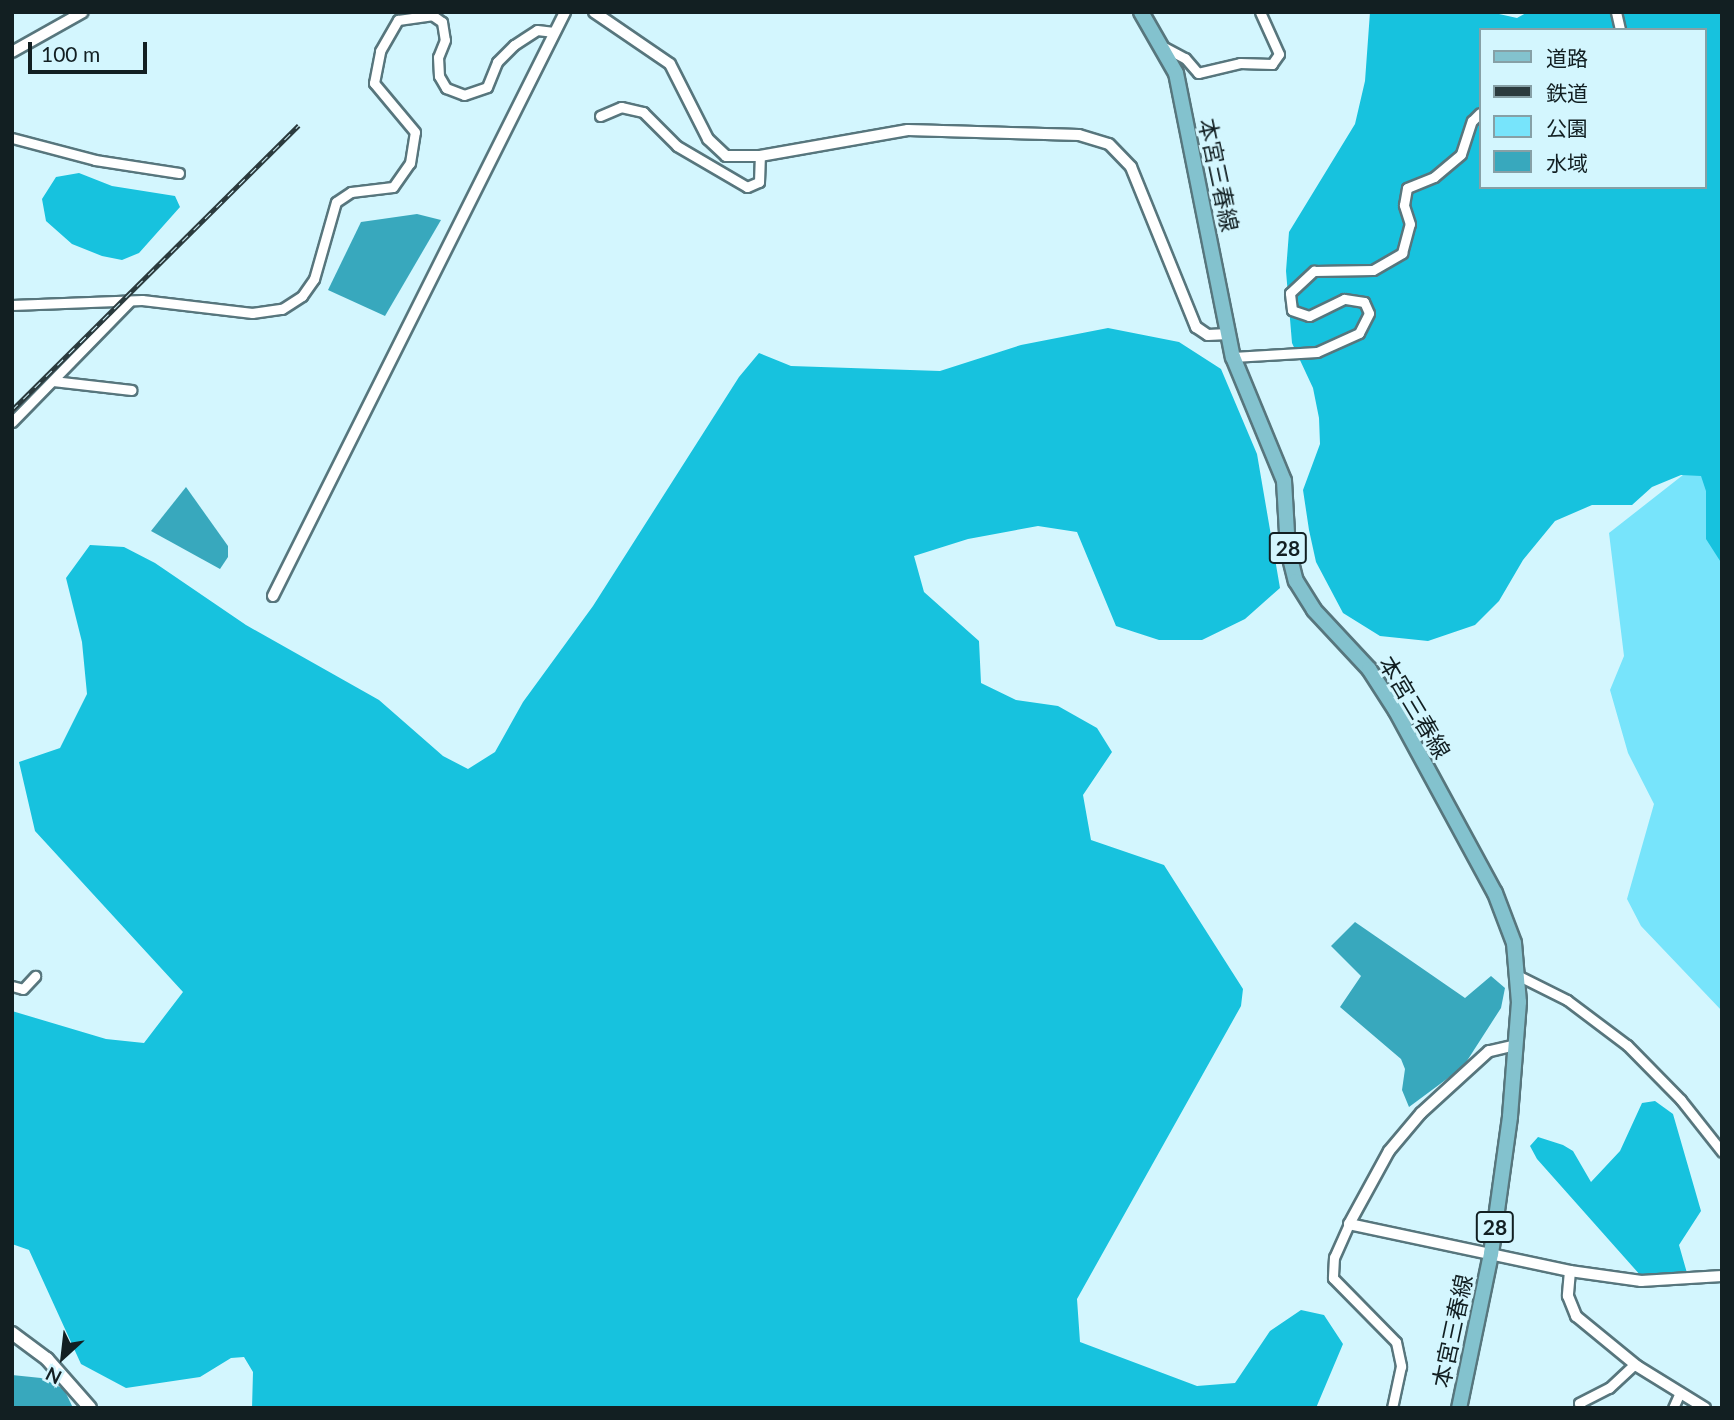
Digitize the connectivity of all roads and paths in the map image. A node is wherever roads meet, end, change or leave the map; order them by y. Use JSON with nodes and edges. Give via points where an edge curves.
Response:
{"nodes":[{"id":1,"x":83,"y":12,"type":"edge"},
{"id":2,"x":565,"y":12,"type":"edge"},
{"id":3,"x":594,"y":12,"type":"edge"},
{"id":4,"x":1140,"y":12,"type":"edge"},
{"id":5,"x":1260,"y":12,"type":"edge"},
{"id":6,"x":554,"y":32,"type":"junction"},
{"id":7,"x":1162,"y":46,"type":"junction"},
{"id":8,"x":12,"y":52,"type":"edge"},
{"id":9,"x":1478,"y":115,"type":"edge"},
{"id":10,"x":600,"y":116,"type":"dead end"},
{"id":11,"x":12,"y":138,"type":"edge"},
{"id":12,"x":760,"y":156,"type":"junction"},
{"id":13,"x":179,"y":173,"type":"dead end"},
{"id":14,"x":129,"y":302,"type":"junction"},
{"id":15,"x":12,"y":305,"type":"edge"},
{"id":16,"x":1228,"y":334,"type":"junction"},
{"id":17,"x":1233,"y":357,"type":"junction"},
{"id":18,"x":53,"y":381,"type":"junction"},
{"id":19,"x":131,"y":390,"type":"dead end"},
{"id":20,"x":12,"y":422,"type":"edge"},
{"id":21,"x":273,"y":596,"type":"dead end"},
{"id":22,"x":1517,"y":975,"type":"junction"},
{"id":23,"x":35,"y":976,"type":"dead end"},
{"id":24,"x":12,"y":986,"type":"edge"},
{"id":25,"x":1516,"y":1045,"type":"junction"},
{"id":26,"x":1722,"y":1152,"type":"edge"},
{"id":27,"x":1349,"y":1224,"type":"junction"},
{"id":28,"x":1491,"y":1254,"type":"junction"},
{"id":29,"x":1570,"y":1271,"type":"junction"},
{"id":30,"x":1722,"y":1276,"type":"edge"},
{"id":31,"x":12,"y":1333,"type":"edge"},
{"id":32,"x":1635,"y":1364,"type":"junction"},
{"id":33,"x":1680,"y":1392,"type":"junction"},
{"id":34,"x":90,"y":1408,"type":"edge"},
{"id":35,"x":1392,"y":1408,"type":"edge"},
{"id":36,"x":1459,"y":1408,"type":"edge"},
{"id":37,"x":1581,"y":1408,"type":"edge"},
{"id":38,"x":1673,"y":1408,"type":"edge"},
{"id":39,"x":1704,"y":1408,"type":"edge"}],
"edges":[{"from":1,"to":8,"type":"street"},
{"from":2,"to":6,"type":"street"},
{"from":3,"to":12,"type":"street","via":[[670,64],[716,150],[726,156]]},
{"from":4,"to":7,"type":"main road","name":"本宮三春線","number":"28"},
{"from":5,"to":7,"type":"street","via":[[1279,54],[1272,64],[1240,63],[1198,74],[1185,58]]},
{"from":6,"to":14,"type":"street","via":[[537,30],[513,45],[498,62],[487,87],[464,95],[446,88],[439,76],[438,57],[445,40],[442,22],[432,15],[398,20],[380,51],[374,83],[415,132],[410,163],[393,187],[351,192],[336,202],[313,279],[302,296],[267,313]]},
{"from":6,"to":21,"type":"street"},
{"from":7,"to":16,"type":"main road","name":"本宮三春線","number":"28","via":[[1180,89]]},
{"from":9,"to":17,"type":"street","via":[[1461,154],[1434,177],[1408,188],[1404,205],[1410,224],[1402,253],[1373,270],[1314,271],[1290,293],[1292,310],[1309,316],[1343,299],[1364,302],[1369,313],[1359,333],[1317,352]]},
{"from":10,"to":12,"type":"street","via":[[621,107],[643,112],[677,146],[747,187],[759,182]]},
{"from":11,"to":13,"type":"street","via":[[95,160]]},
{"from":12,"to":16,"type":"street","via":[[908,130],[1094,137],[1117,149],[1131,167],[1196,327],[1208,335]]},
{"from":14,"to":15,"type":"street"},
{"from":14,"to":18,"type":"street"},
{"from":16,"to":17,"type":"main road","name":"本宮三春線","number":"28"},
{"from":17,"to":22,"type":"main road","name":"本宮三春線","number":"28","via":[[1284,481],[1288,550],[1296,581],[1314,610],[1369,669],[1396,710],[1510,926]]},
{"from":18,"to":19,"type":"street"},
{"from":18,"to":20,"type":"street"},
{"from":22,"to":25,"type":"main road","name":"本宮三春線","number":"28"},
{"from":22,"to":26,"type":"street","via":[[1567,1000],[1627,1045],[1681,1100]]},
{"from":23,"to":24,"type":"street","via":[[23,989]]},
{"from":25,"to":27,"type":"street","via":[[1489,1051],[1421,1113],[1390,1151]]},
{"from":25,"to":28,"type":"main road","name":"本宮三春線","number":"28"},
{"from":27,"to":28,"type":"street"},
{"from":27,"to":35,"type":"street","via":[[1334,1257],[1333,1279],[1396,1342],[1401,1366]]},
{"from":28,"to":29,"type":"street"},
{"from":28,"to":36,"type":"main road","name":"本宮三春線","number":"28"},
{"from":29,"to":30,"type":"street","via":[[1642,1281]]},
{"from":29,"to":32,"type":"street","via":[[1568,1296],[1576,1316]]},
{"from":31,"to":34,"type":"main road","via":[[57,1368]]},
{"from":32,"to":33,"type":"street"},
{"from":32,"to":37,"type":"street","via":[[1609,1388],[1579,1403]]},
{"from":33,"to":38,"type":"street"},
{"from":33,"to":39,"type":"street"}]}
